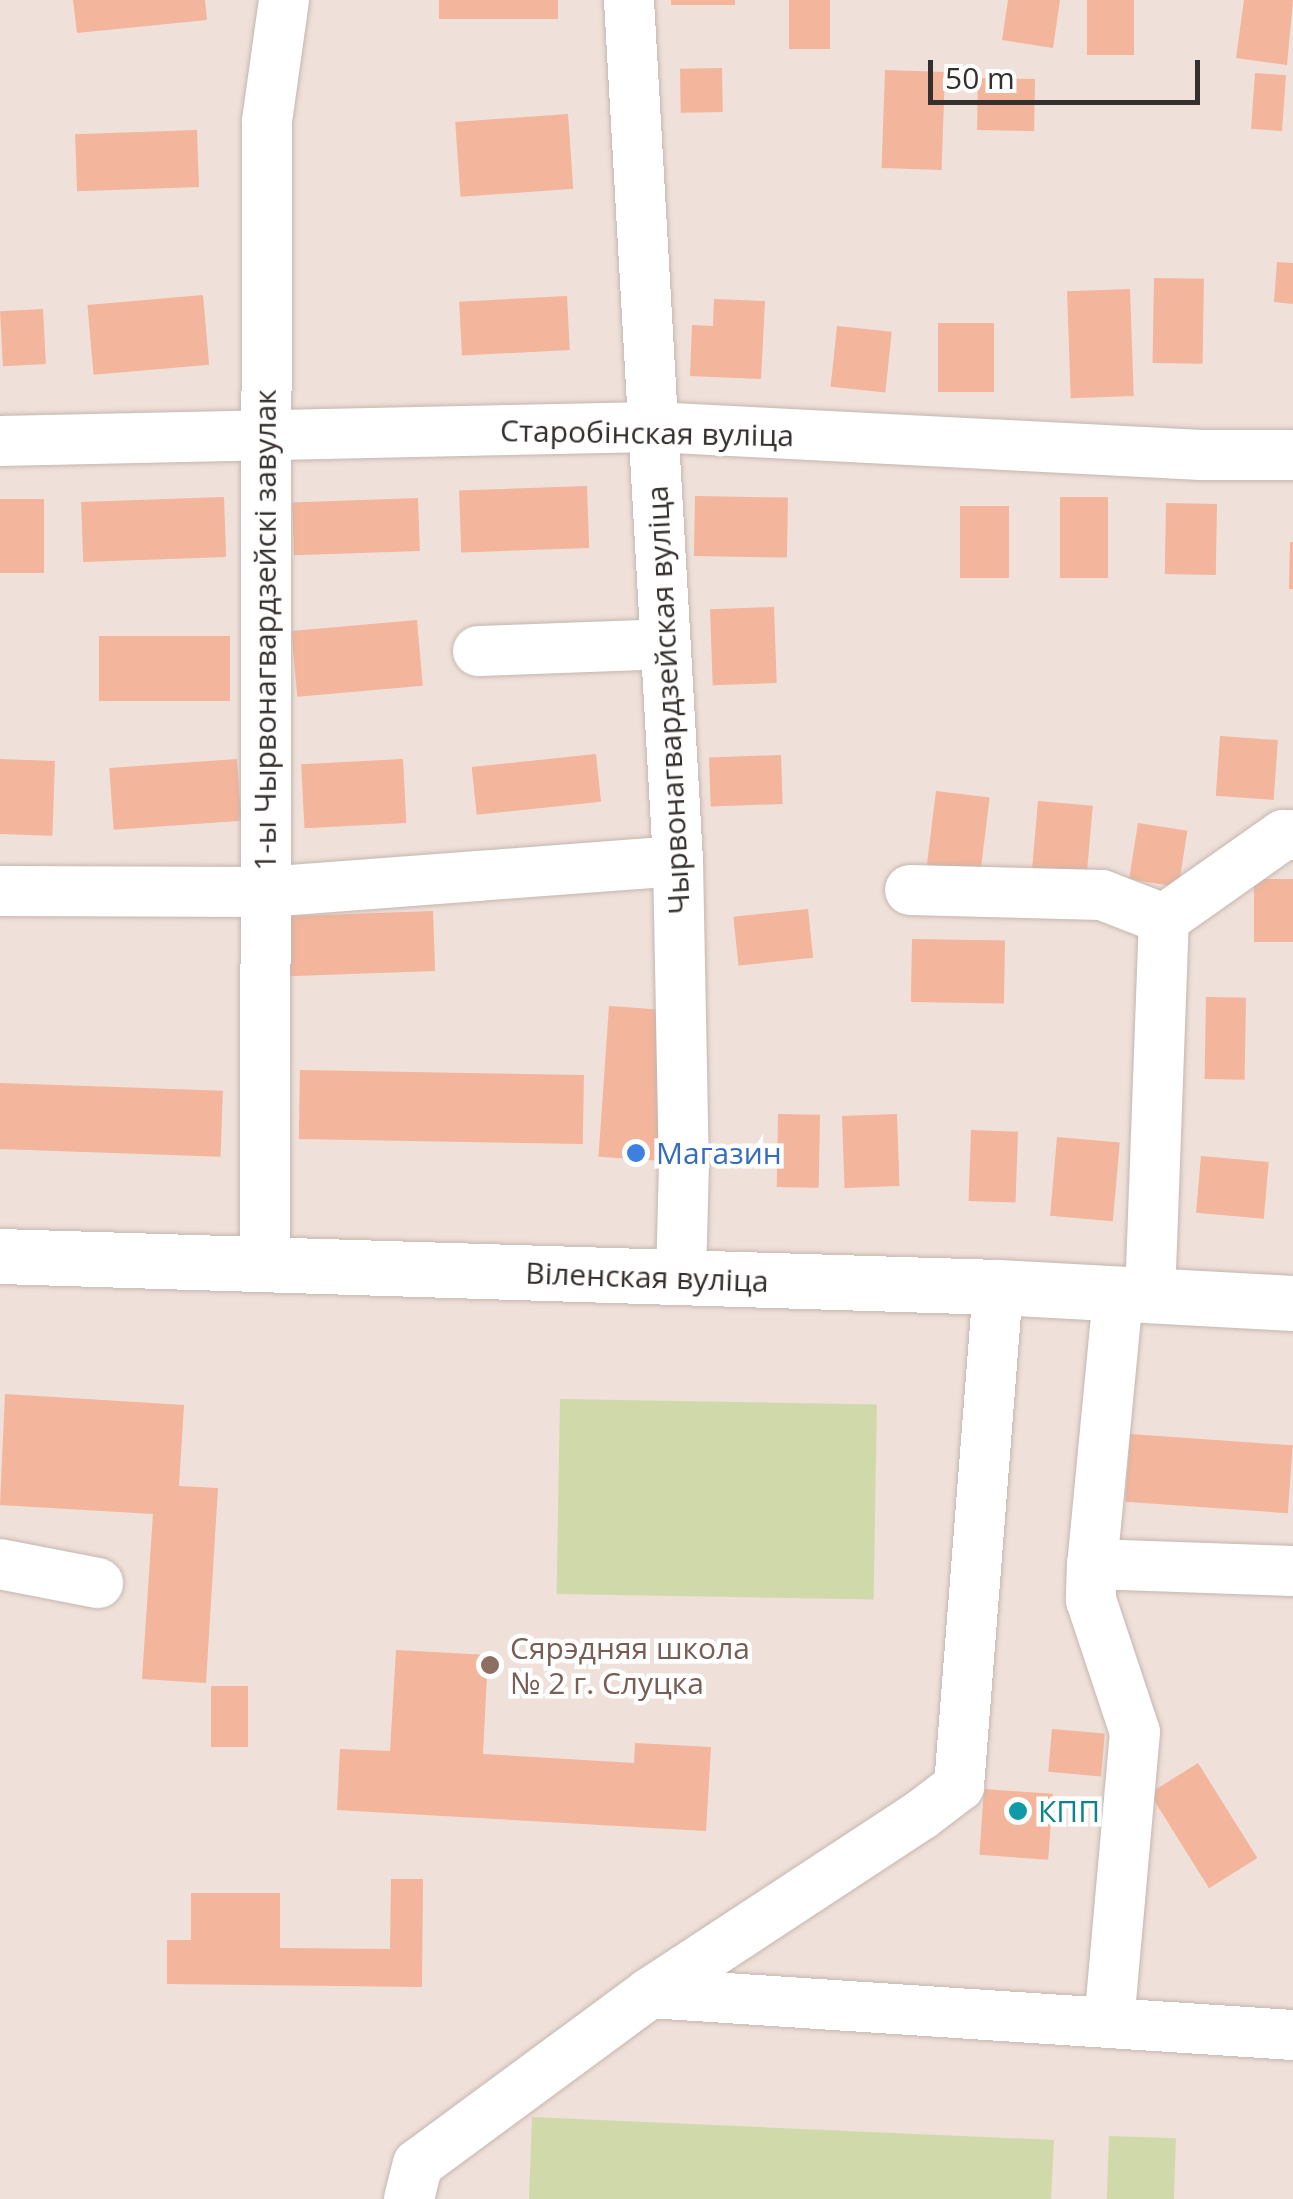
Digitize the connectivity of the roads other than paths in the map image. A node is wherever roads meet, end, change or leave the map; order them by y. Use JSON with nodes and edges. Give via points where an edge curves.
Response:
{"nodes":[{"id":1,"x":284,"y":0,"type":"edge"},
{"id":2,"x":629,"y":0,"type":"edge"},
{"id":3,"x":654,"y":426,"type":"junction"},
{"id":4,"x":263,"y":438,"type":"junction"},
{"id":5,"x":0,"y":441,"type":"edge"},
{"id":6,"x":1293,"y":455,"type":"edge"},
{"id":7,"x":664,"y":644,"type":"junction"},
{"id":8,"x":478,"y":651,"type":"dead end"},
{"id":9,"x":1293,"y":835,"type":"edge"},
{"id":10,"x":678,"y":861,"type":"junction"},
{"id":11,"x":910,"y":890,"type":"dead end"},
{"id":12,"x":0,"y":891,"type":"edge"},
{"id":13,"x":265,"y":892,"type":"junction"},
{"id":14,"x":1164,"y":919,"type":"junction"},
{"id":15,"x":0,"y":1256,"type":"edge"},
{"id":16,"x":265,"y":1262,"type":"junction"},
{"id":17,"x":680,"y":1280,"type":"junction"},
{"id":18,"x":998,"y":1288,"type":"junction"},
{"id":19,"x":1134,"y":1297,"type":"junction"},
{"id":20,"x":1293,"y":1303,"type":"edge"},
{"id":21,"x":0,"y":1564,"type":"edge"},
{"id":22,"x":1092,"y":1564,"type":"junction"},
{"id":23,"x":1293,"y":1571,"type":"edge"},
{"id":24,"x":98,"y":1583,"type":"dead end"},
{"id":25,"x":650,"y":1992,"type":"junction"},
{"id":26,"x":1110,"y":2022,"type":"junction"},
{"id":27,"x":1293,"y":2036,"type":"edge"},
{"id":28,"x":409,"y":2199,"type":"edge"}],
"edges":[{"from":1,"to":4,"type":"street","name":"1-ы Чырвонагвардзейскі завулак","via":[[267,121]]},
{"from":2,"to":3,"type":"street","name":"Чырвонагвардзейская вуліца"},
{"from":3,"to":4,"type":"street","name":"Старобінская вуліца"},
{"from":3,"to":6,"type":"street","name":"Старобінская вуліца"},
{"from":3,"to":7,"type":"street","name":"Чырвонагвардзейская вуліца"},
{"from":4,"to":5,"type":"street","name":"Старобінская вуліца"},
{"from":4,"to":13,"type":"street","name":"1-ы Чырвонагвардзейскі завулак"},
{"from":7,"to":8,"type":"street"},
{"from":7,"to":10,"type":"street","name":"Чырвонагвардзейская вуліца"},
{"from":9,"to":14,"type":"street","via":[[1283,834]]},
{"from":10,"to":13,"type":"street"},
{"from":10,"to":17,"type":"street","name":"Чырвонагвардзейская вуліца"},
{"from":11,"to":14,"type":"street","via":[[1102,895]]},
{"from":12,"to":13,"type":"street"},
{"from":13,"to":16,"type":"street","name":"1-ы Чырвонагвардзейскі завулак"},
{"from":14,"to":19,"type":"street"},
{"from":15,"to":16,"type":"main road","name":"Віленская вуліца"},
{"from":16,"to":17,"type":"main road","name":"Віленская вуліца"},
{"from":17,"to":18,"type":"main road","name":"Віленская вуліца"},
{"from":18,"to":19,"type":"main road","name":"Віленская вуліца"},
{"from":18,"to":25,"type":"street","via":[[958,1786]]},
{"from":19,"to":20,"type":"main road","name":"Віленская вуліца"},
{"from":19,"to":22,"type":"street"},
{"from":21,"to":24,"type":"street"},
{"from":22,"to":23,"type":"street"},
{"from":22,"to":26,"type":"street","via":[[1090,1600],[1136,1732]]},
{"from":25,"to":26,"type":"street"},
{"from":25,"to":28,"type":"street","via":[[418,2164]]},
{"from":26,"to":27,"type":"street"}]}
